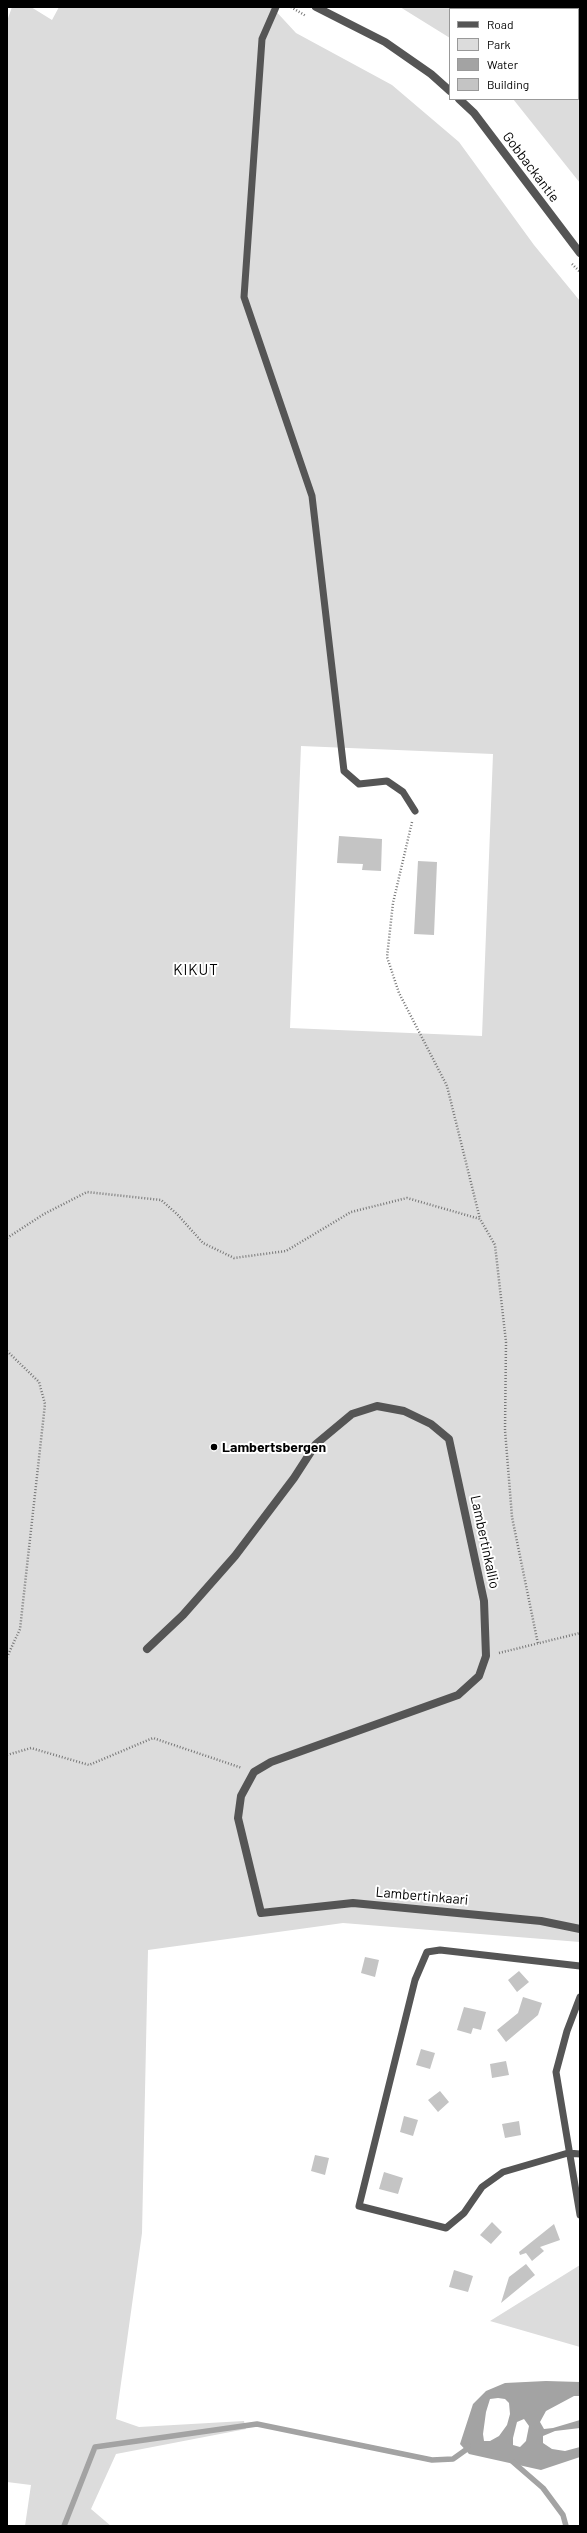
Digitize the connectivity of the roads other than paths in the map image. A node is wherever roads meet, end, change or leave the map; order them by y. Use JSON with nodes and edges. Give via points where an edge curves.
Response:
{"nodes":[{"id":1,"x":276,"y":7,"type":"edge"},
{"id":2,"x":316,"y":7,"type":"edge"},
{"id":3,"x":449,"y":90,"type":"edge"},
{"id":4,"x":460,"y":100,"type":"edge"},
{"id":5,"x":580,"y":253,"type":"edge"},
{"id":6,"x":414,"y":811,"type":"road end"},
{"id":7,"x":148,"y":1649,"type":"dead end"},
{"id":8,"x":261,"y":1913,"type":"joint"},
{"id":9,"x":580,"y":1929,"type":"edge"},
{"id":10,"x":580,"y":1966,"type":"edge"},
{"id":11,"x":580,"y":1997,"type":"edge"},
{"id":12,"x":568,"y":2153,"type":"junction"},
{"id":13,"x":580,"y":2154,"type":"edge"},
{"id":14,"x":580,"y":2216,"type":"edge"}],
"edges":[{"from":1,"to":6,"type":"lane","via":[[262,39],[244,297],[312,496],[344,770],[359,784],[387,781],[403,792]]},
{"from":2,"to":3,"type":"street","via":[[385,42],[431,74]]},
{"from":4,"to":5,"type":"street","name":"Gobbackantie","via":[[474,113]]},
{"from":7,"to":8,"type":"street","name":"Lambertinkallio","via":[[184,1615],[235,1556],[316,1444],[352,1414],[377,1406],[404,1411],[432,1424],[449,1439],[484,1601],[486,1656],[479,1676],[458,1695],[278,1759],[254,1772],[241,1796],[238,1818]]},
{"from":8,"to":9,"type":"street","name":"Lambertinkaari","via":[[353,1903],[541,1921]]},
{"from":10,"to":12,"type":"lane","via":[[440,1950],[427,1952],[416,1980],[359,2206],[446,2228],[464,2213],[482,2187],[503,2172]]},
{"from":11,"to":12,"type":"lane","via":[[567,2031],[556,2072]]},
{"from":12,"to":13,"type":"lane"},
{"from":12,"to":14,"type":"lane"}]}
